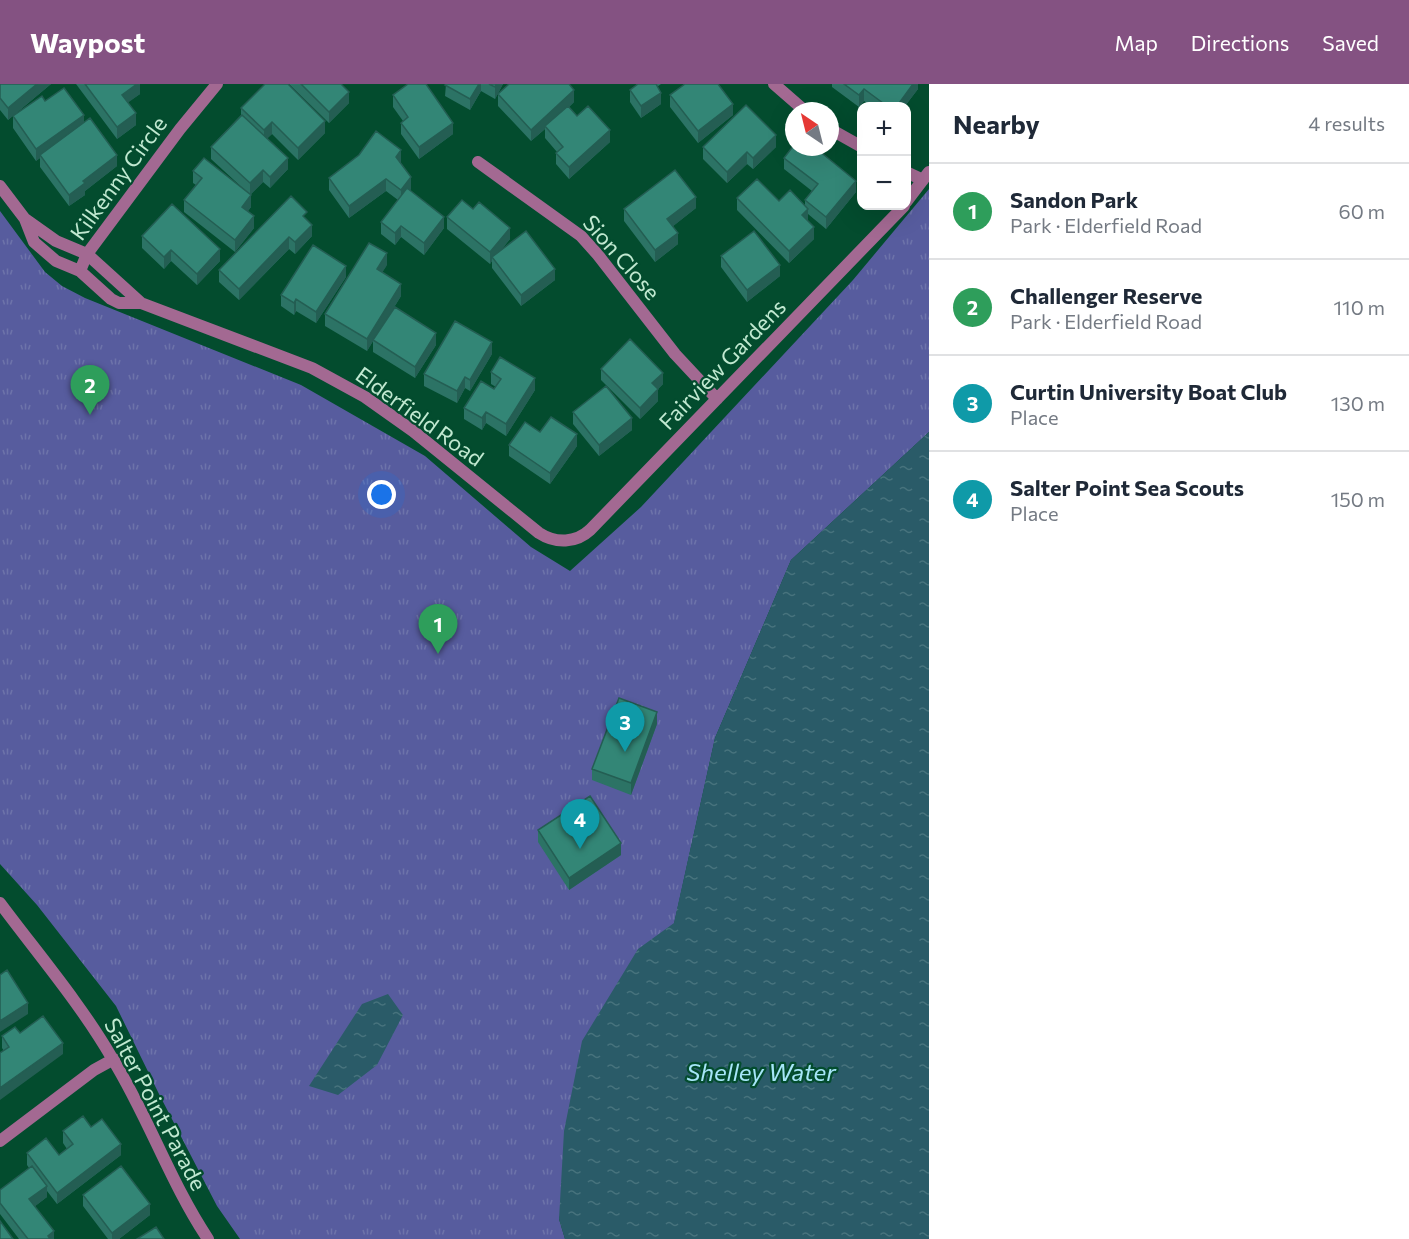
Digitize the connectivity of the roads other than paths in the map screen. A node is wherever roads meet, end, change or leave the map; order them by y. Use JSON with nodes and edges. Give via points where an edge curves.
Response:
{"nodes":[{"id":1,"x":217,"y":84,"type":"edge"},
{"id":2,"x":774,"y":84,"type":"edge"},
{"id":3,"x":795,"y":102,"type":"edge"},
{"id":4,"x":839,"y":134,"type":"edge"},
{"id":5,"x":857,"y":145,"type":"edge"},
{"id":6,"x":478,"y":162,"type":"dead end"},
{"id":7,"x":911,"y":173,"type":"edge"},
{"id":8,"x":926,"y":176,"type":"edge"},
{"id":9,"x":0,"y":186,"type":"edge"},
{"id":10,"x":911,"y":196,"type":"edge"},
{"id":11,"x":899,"y":210,"type":"edge"},
{"id":12,"x":25,"y":219,"type":"junction"},
{"id":13,"x":87,"y":254,"type":"junction"},
{"id":14,"x":80,"y":271,"type":"junction"},
{"id":15,"x":141,"y":303,"type":"junction"},
{"id":16,"x":717,"y":399,"type":"junction"},
{"id":17,"x":562,"y":541,"type":"joint"},
{"id":18,"x":0,"y":903,"type":"edge"},
{"id":19,"x":114,"y":1059,"type":"junction"},
{"id":20,"x":0,"y":1141,"type":"edge"},
{"id":21,"x":208,"y":1239,"type":"edge"}],
"edges":[{"from":1,"to":13,"type":"street","name":"Kilkenny Circle"},
{"from":2,"to":3,"type":"street"},
{"from":4,"to":5,"type":"street"},
{"from":6,"to":16,"type":"street","name":"Sion Close","via":[[580,236]]},
{"from":7,"to":8,"type":"street"},
{"from":8,"to":10,"type":"street","name":"Fairview Gardens"},
{"from":9,"to":12,"type":"street","name":"Elderfield Road"},
{"from":11,"to":16,"type":"street","name":"Fairview Gardens"},
{"from":12,"to":13,"type":"street","name":"Elderfield Road","via":[[56,241]]},
{"from":12,"to":14,"type":"street","name":"Elderfield Road","via":[[34,242],[56,261]]},
{"from":13,"to":14,"type":"street","name":"Kilkenny Circle"},
{"from":13,"to":15,"type":"street","name":"Elderfield Road"},
{"from":14,"to":15,"type":"street","name":"Elderfield Road","via":[[111,299]]},
{"from":15,"to":17,"type":"street","name":"Elderfield Road","via":[[312,368],[365,397],[539,534]]},
{"from":16,"to":17,"type":"street","name":"Fairview Gardens","via":[[587,532]]},
{"from":18,"to":19,"type":"street","name":"Salter Point Parade"},
{"from":19,"to":20,"type":"street"},
{"from":19,"to":21,"type":"street","name":"Salter Point Parade","via":[[191,1214]]}]}
